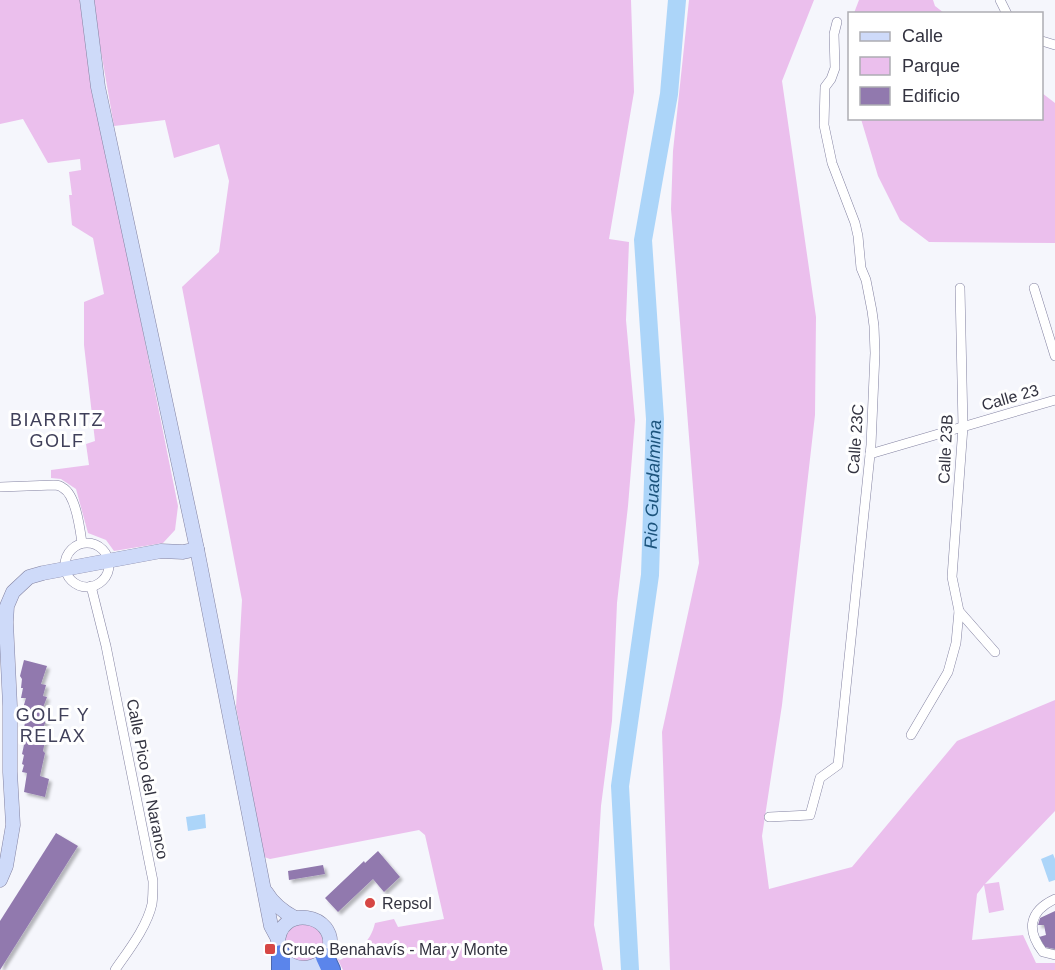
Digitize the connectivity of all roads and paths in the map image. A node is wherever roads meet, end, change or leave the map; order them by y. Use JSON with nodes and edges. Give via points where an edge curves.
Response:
{"nodes":[{"id":1,"x":87,"y":0,"type":"edge"},
{"id":2,"x":837,"y":22,"type":"dead end"},
{"id":3,"x":960,"y":288,"type":"dead end"},
{"id":4,"x":1034,"y":288,"type":"dead end"},
{"id":5,"x":1055,"y":356,"type":"edge"},
{"id":6,"x":1055,"y":400,"type":"edge"},
{"id":7,"x":963,"y":426,"type":"junction"},
{"id":8,"x":870,"y":454,"type":"junction"},
{"id":9,"x":0,"y":487,"type":"edge"},
{"id":10,"x":82,"y":543,"type":"junction"},
{"id":11,"x":195,"y":544,"type":"junction"},
{"id":12,"x":115,"y":559,"type":"junction"},
{"id":13,"x":65,"y":569,"type":"junction"},
{"id":14,"x":91,"y":586,"type":"junction"},
{"id":15,"x":959,"y":611,"type":"junction"},
{"id":16,"x":3,"y":615,"type":"edge"},
{"id":17,"x":995,"y":652,"type":"dead end"},
{"id":18,"x":911,"y":735,"type":"dead end"},
{"id":19,"x":768,"y":817,"type":"dead end"},
{"id":20,"x":0,"y":880,"type":"edge"},
{"id":21,"x":265,"y":891,"type":"junction"},
{"id":22,"x":1055,"y":899,"type":"edge"},
{"id":23,"x":295,"y":918,"type":"junction"},
{"id":24,"x":1055,"y":955,"type":"edge"},
{"id":25,"x":283,"y":959,"type":"edge"},
{"id":26,"x":323,"y":965,"type":"edge"},
{"id":27,"x":115,"y":970,"type":"edge"}],
"edges":[{"from":1,"to":11,"type":"main road","via":[[98,87]]},
{"from":2,"to":8,"type":"street","name":"Calle 23C","via":[[835,68],[825,87],[824,125],[832,163],[858,236],[872,311],[875,352]]},
{"from":3,"to":7,"type":"street","name":"Calle 23B"},
{"from":4,"to":5,"type":"street"},
{"from":6,"to":7,"type":"street","name":"Calle 23"},
{"from":7,"to":8,"type":"street","name":"Calle 23"},
{"from":7,"to":15,"type":"street","name":"Calle 23B","via":[[952,577]]},
{"from":8,"to":19,"type":"street","name":"Calle 23C","via":[[838,765],[820,778],[810,815]]},
{"from":9,"to":10,"type":"street","via":[[62,487],[73,500]]},
{"from":10,"to":12,"type":"street","via":[[102,548]]},
{"from":10,"to":13,"type":"street","via":[[70,550]]},
{"from":11,"to":12,"type":"main road","via":[[180,541],[161,551]]},
{"from":11,"to":21,"type":"main road"},
{"from":12,"to":13,"type":"main road"},
{"from":12,"to":14,"type":"street","via":[[103,580]]},
{"from":13,"to":14,"type":"street","via":[[77,585]]},
{"from":13,"to":16,"type":"main road","via":[[29,577],[13,592]]},
{"from":14,"to":27,"type":"street","name":"Calle Pico del Naranco","via":[[153,881],[152,903],[145,923]]},
{"from":15,"to":17,"type":"street","name":"Calle 23B"},
{"from":15,"to":18,"type":"street","name":"Calle 23B","via":[[948,672]]},
{"from":16,"to":20,"type":"main road","via":[[13,825]]},
{"from":21,"to":23,"type":"main road","via":[[278,908]]},
{"from":21,"to":25,"type":"main road","via":[[271,926]]},
{"from":22,"to":24,"type":"street","via":[[1035,914],[1032,930],[1043,952]]},
{"from":23,"to":25,"type":"main road","via":[[284,926]]},
{"from":23,"to":26,"type":"main road","via":[[309,917],[327,930],[329,949]]},
{"from":25,"to":26,"type":"main road","via":[[302,969]]}]}
